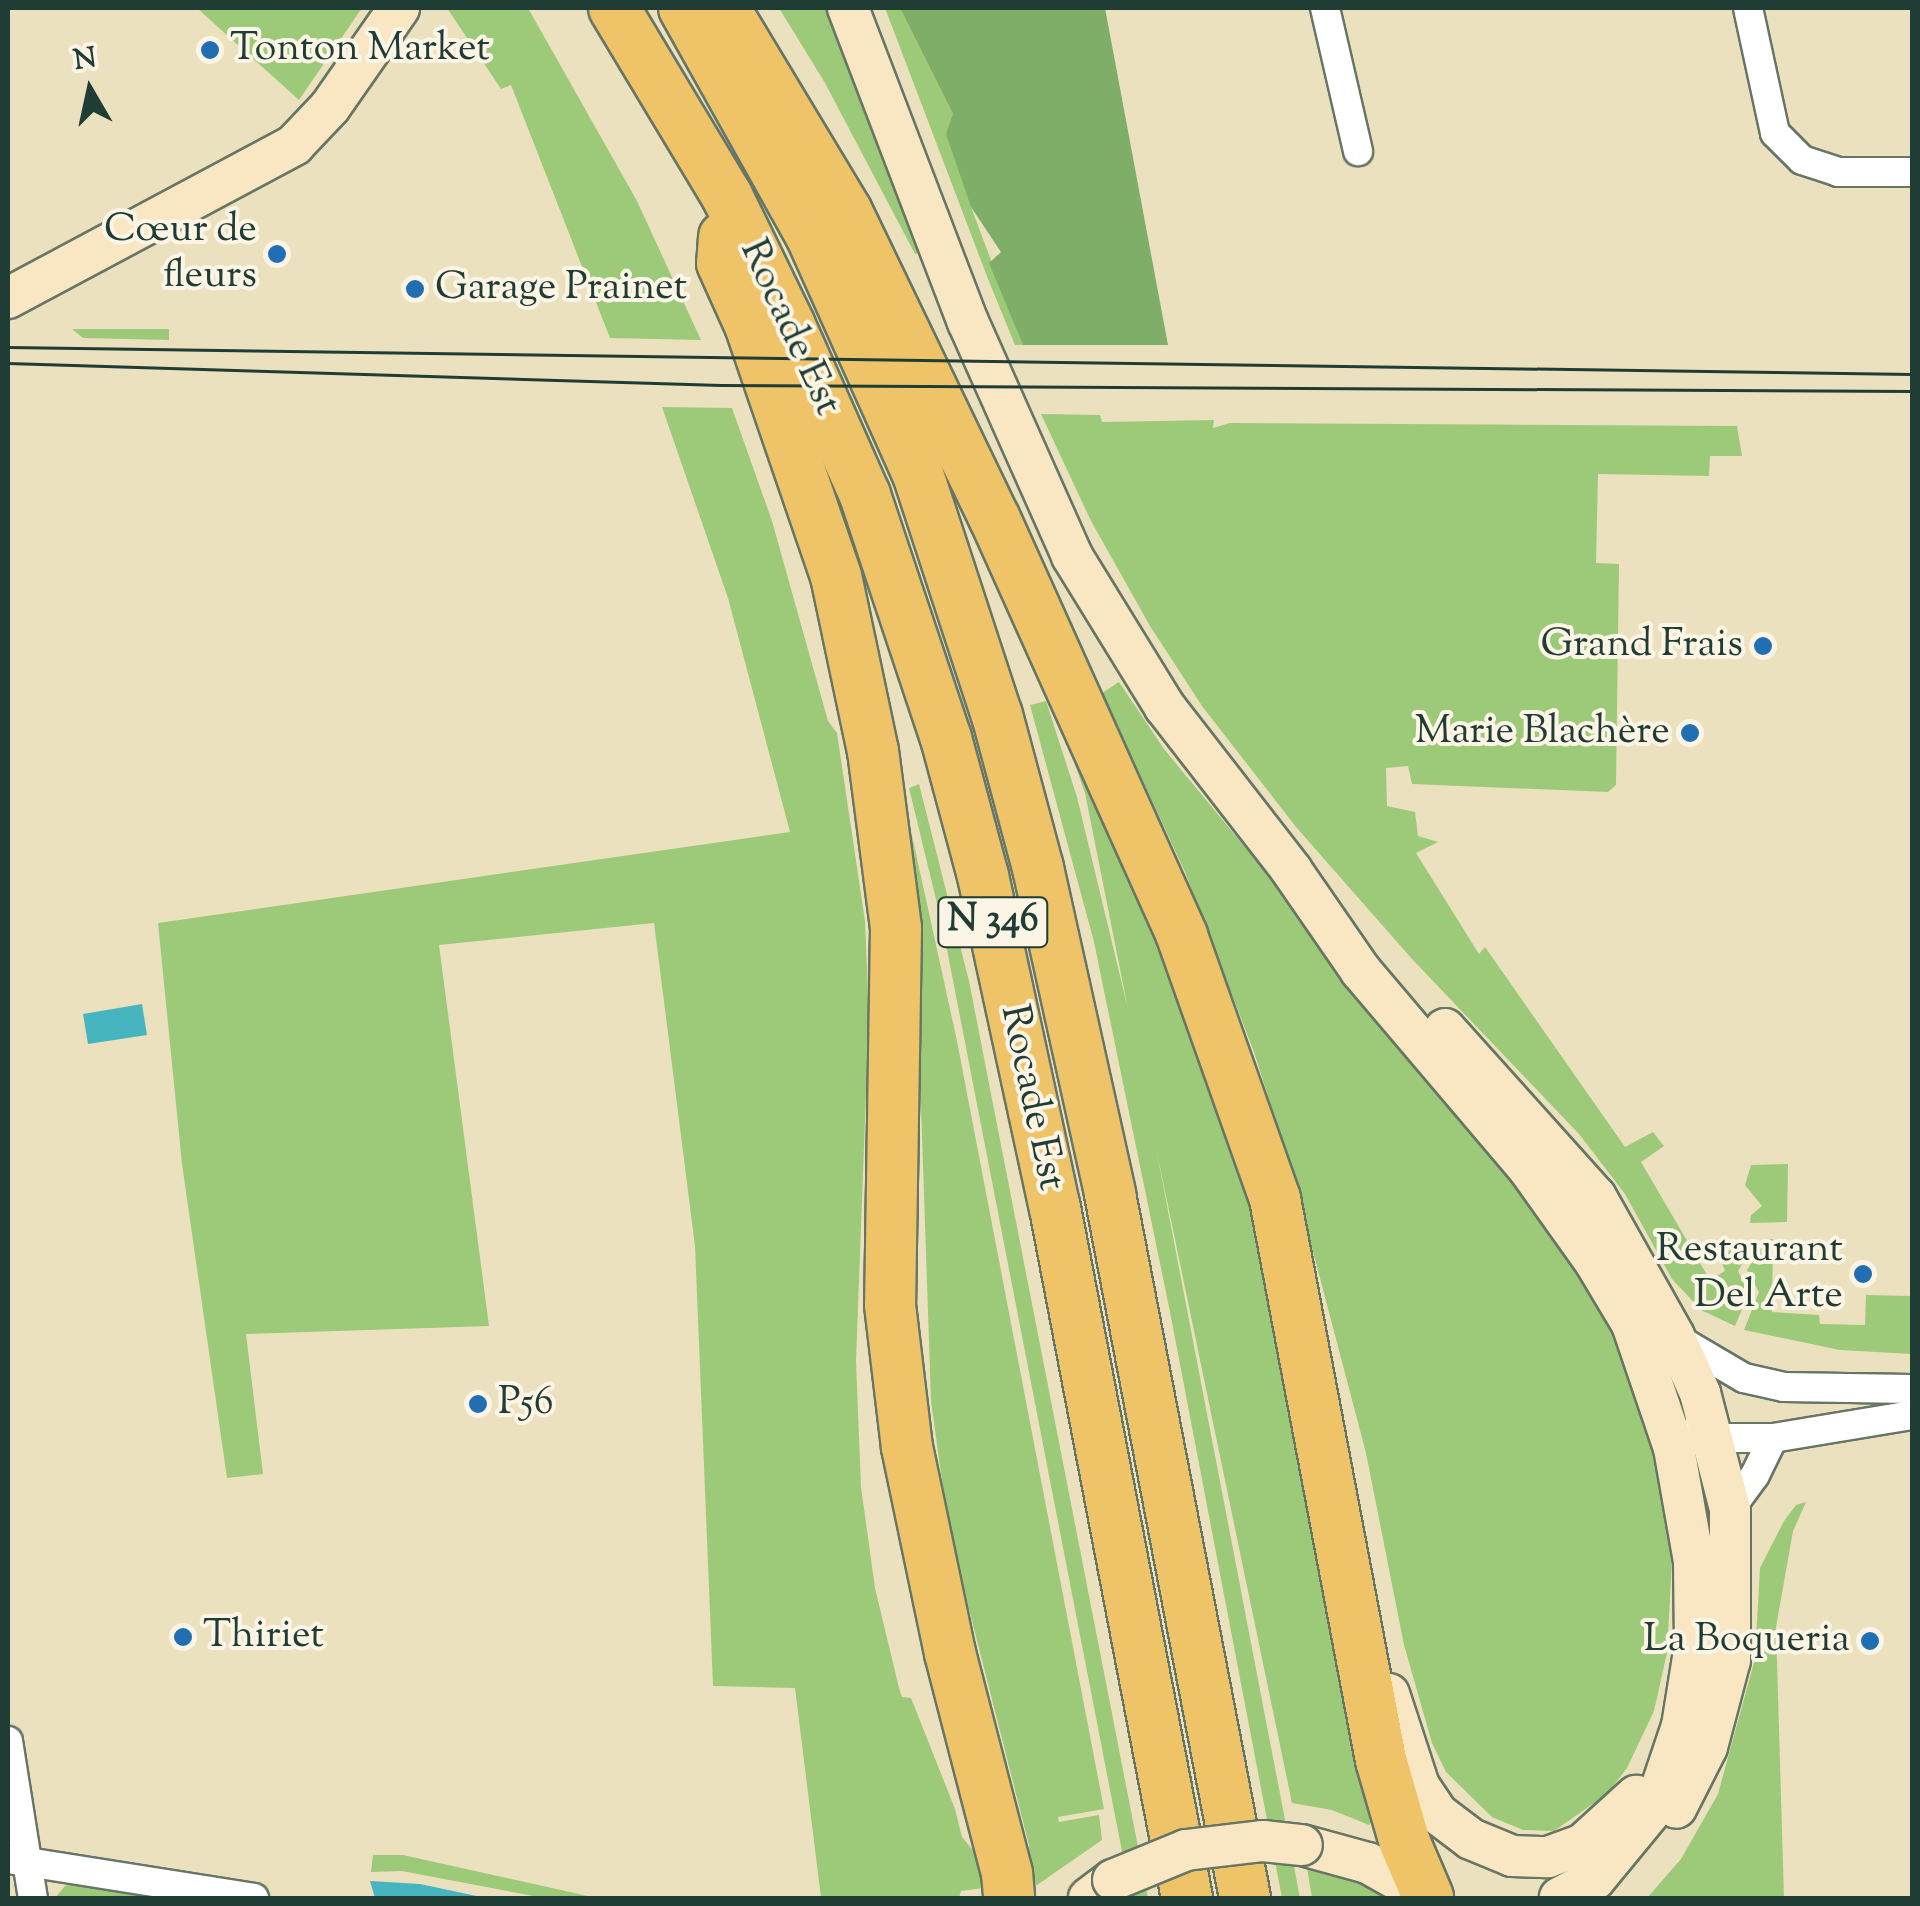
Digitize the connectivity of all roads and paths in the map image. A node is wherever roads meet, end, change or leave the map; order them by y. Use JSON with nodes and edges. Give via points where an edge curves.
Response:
{"nodes":[{"id":1,"x":399,"y":8,"type":"edge"},
{"id":2,"x":614,"y":8,"type":"edge"},
{"id":3,"x":684,"y":8,"type":"edge"},
{"id":4,"x":724,"y":8,"type":"edge"},
{"id":5,"x":848,"y":8,"type":"edge"},
{"id":6,"x":1325,"y":8,"type":"edge"},
{"id":7,"x":1748,"y":8,"type":"edge"},
{"id":8,"x":1358,"y":151,"type":"dead end"},
{"id":9,"x":1912,"y":172,"type":"edge"},
{"id":10,"x":727,"y":196,"type":"junction"},
{"id":11,"x":26,"y":279,"type":"edge"},
{"id":12,"x":8,"y":298,"type":"edge"},
{"id":13,"x":1292,"y":871,"type":"junction"},
{"id":14,"x":1674,"y":1336,"type":"junction"},
{"id":15,"x":1744,"y":1378,"type":"junction"},
{"id":16,"x":1912,"y":1389,"type":"edge"},
{"id":17,"x":1912,"y":1415,"type":"edge"},
{"id":18,"x":1686,"y":1418,"type":"junction"},
{"id":19,"x":1773,"y":1438,"type":"junction"},
{"id":20,"x":1730,"y":1509,"type":"junction"},
{"id":21,"x":1357,"y":1628,"type":"junction"},
{"id":22,"x":1682,"y":1726,"type":"junction"},
{"id":23,"x":8,"y":1741,"type":"edge"},
{"id":24,"x":17,"y":1860,"type":"edge"},
{"id":25,"x":1101,"y":1889,"type":"edge"},
{"id":26,"x":239,"y":1897,"type":"edge"},
{"id":27,"x":33,"y":1898,"type":"edge"},
{"id":28,"x":1009,"y":1898,"type":"edge"},
{"id":29,"x":1187,"y":1898,"type":"edge"},
{"id":30,"x":1245,"y":1898,"type":"edge"},
{"id":31,"x":1429,"y":1898,"type":"edge"},
{"id":32,"x":1560,"y":1898,"type":"edge"},
{"id":33,"x":1608,"y":1898,"type":"edge"}],
"edges":[{"from":1,"to":11,"type":"main road","via":[[330,107],[294,145]]},
{"from":2,"to":10,"type":"highway","name":"Rocade Est","number":"N 346"},
{"from":3,"to":30,"type":"highway","name":"Rocade Est","number":"N 346","via":[[811,235],[918,474],[997,716],[1110,1194]]},
{"from":4,"to":21,"type":"highway","via":[[848,212],[995,518],[1182,936],[1274,1200]]},
{"from":5,"to":13,"type":"main road","via":[[968,322],[1072,556],[1164,707]]},
{"from":6,"to":8,"type":"street"},
{"from":7,"to":9,"type":"street","via":[[1775,133],[1802,160],[1838,172]]},
{"from":10,"to":28,"type":"highway","via":[[722,264],[750,325],[836,576],[873,751],[896,928],[890,1305],[902,1411],[950,1653]]},
{"from":10,"to":29,"type":"highway","name":"Rocade Est","number":"N 346","via":[[865,494],[941,721],[984,876]]},
{"from":11,"to":12,"type":"main road"},
{"from":13,"to":14,"type":"main road","via":[[1596,1197]]},
{"from":13,"to":18,"type":"main road","via":[[1361,970],[1528,1168],[1595,1262]]},
{"from":14,"to":15,"type":"street"},
{"from":14,"to":18,"type":"main road"},
{"from":15,"to":16,"type":"street","via":[[1784,1387]]},
{"from":15,"to":18,"type":"street"},
{"from":17,"to":19,"type":"street"},
{"from":18,"to":19,"type":"street"},
{"from":18,"to":20,"type":"main road"},
{"from":18,"to":22,"type":"main road","via":[[1695,1645]]},
{"from":19,"to":20,"type":"street"},
{"from":20,"to":33,"type":"main road","via":[[1730,1660],[1707,1747],[1667,1827]]},
{"from":21,"to":22,"type":"main road","via":[[1392,1700],[1419,1786],[1438,1814],[1472,1840],[1512,1856],[1548,1857],[1583,1844],[1620,1815]]},
{"from":21,"to":31,"type":"highway","via":[[1381,1760]]},
{"from":22,"to":32,"type":"main road","via":[[1656,1806],[1595,1879]]},
{"from":23,"to":24,"type":"street"},
{"from":24,"to":26,"type":"street"},
{"from":24,"to":27,"type":"street"},
{"from":25,"to":31,"type":"main road","bridge":true,"via":[[1186,1850],[1263,1841],[1302,1844],[1368,1863]]}]}
